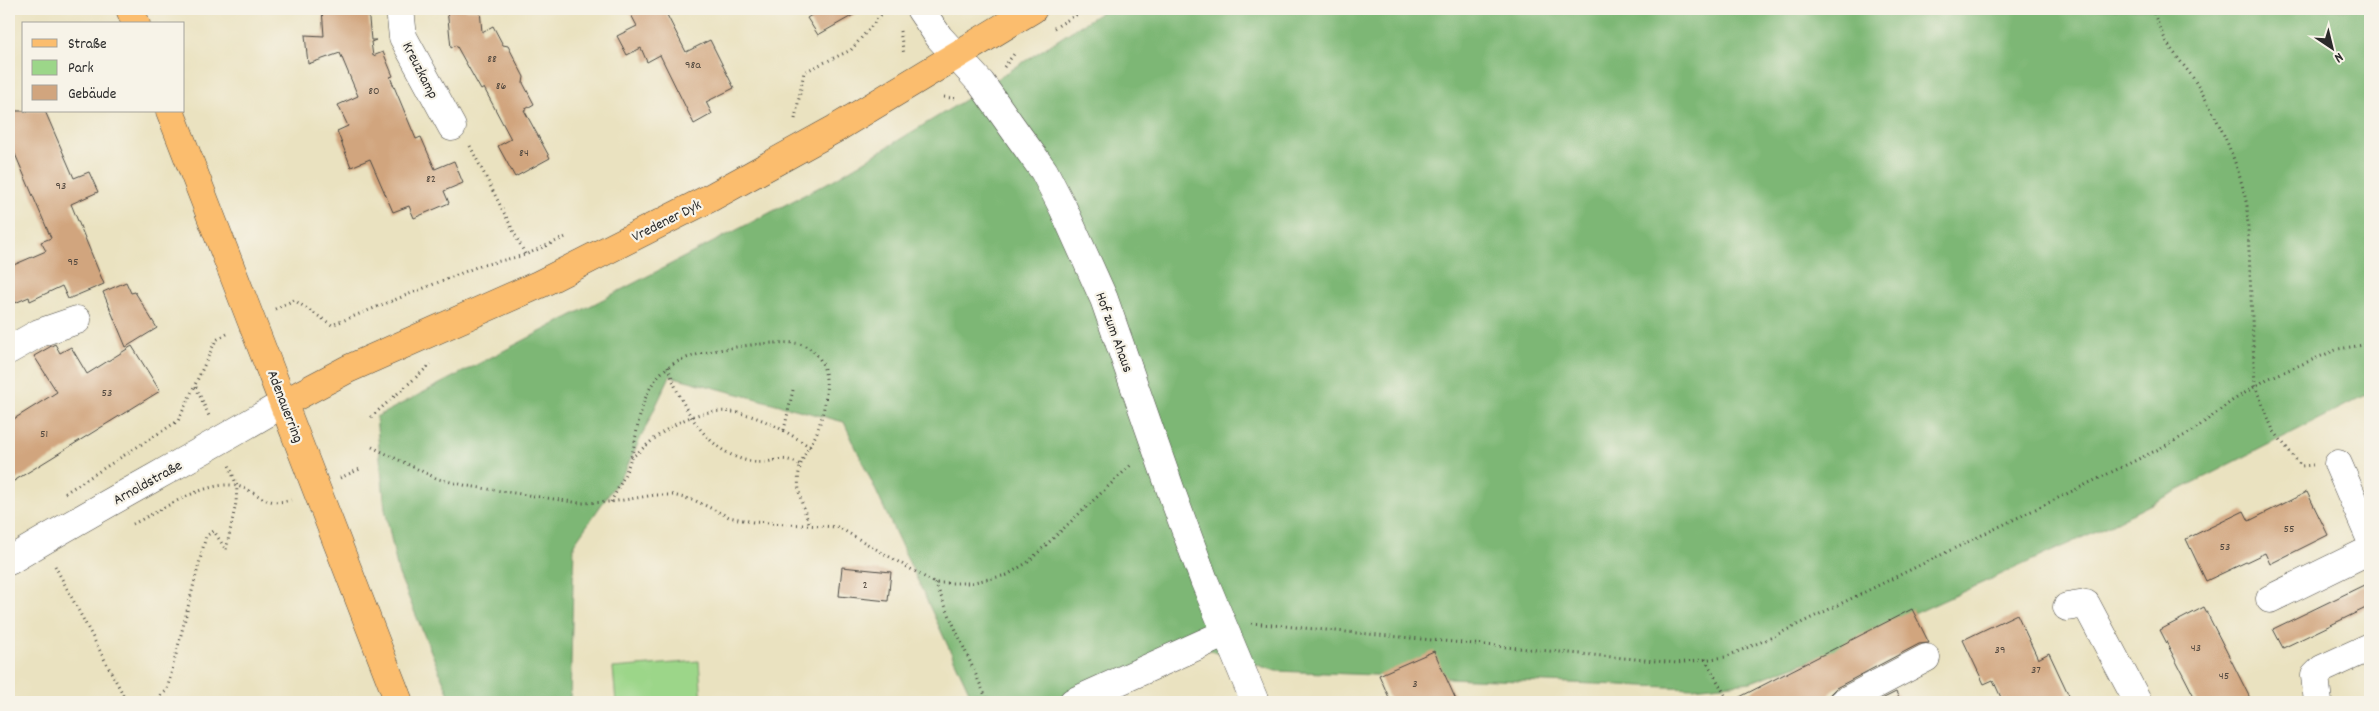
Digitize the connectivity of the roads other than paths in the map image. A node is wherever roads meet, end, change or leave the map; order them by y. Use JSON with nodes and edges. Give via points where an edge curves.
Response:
{"nodes":[{"id":1,"x":130,"y":9,"type":"edge"},
{"id":2,"x":400,"y":9,"type":"edge"},
{"id":3,"x":920,"y":9,"type":"edge"},
{"id":4,"x":1033,"y":9,"type":"edge"},
{"id":5,"x":135,"y":22,"type":"edge"},
{"id":6,"x":947,"y":46,"type":"junction"},
{"id":7,"x":170,"y":112,"type":"edge"},
{"id":8,"x":452,"y":127,"type":"road end"},
{"id":9,"x":77,"y":320,"type":"dead end"},
{"id":10,"x":9,"y":350,"type":"edge"},
{"id":11,"x":284,"y":403,"type":"junction"},
{"id":12,"x":2338,"y":464,"type":"road end"},
{"id":13,"x":2370,"y":538,"type":"edge"},
{"id":14,"x":2370,"y":550,"type":"edge"},
{"id":15,"x":9,"y":561,"type":"edge"},
{"id":16,"x":2270,"y":599,"type":"dead end"},
{"id":17,"x":2067,"y":607,"type":"dead end"},
{"id":18,"x":1223,"y":626,"type":"junction"},
{"id":19,"x":2370,"y":647,"type":"edge"},
{"id":20,"x":1926,"y":658,"type":"dead end"},
{"id":21,"x":399,"y":702,"type":"edge"},
{"id":22,"x":1073,"y":702,"type":"edge"},
{"id":23,"x":1255,"y":702,"type":"edge"},
{"id":24,"x":1843,"y":702,"type":"edge"},
{"id":25,"x":2138,"y":702,"type":"edge"},
{"id":26,"x":2318,"y":702,"type":"edge"}],
"edges":[{"from":1,"to":5,"type":"main road"},
{"from":2,"to":8,"type":"street","name":"Kreuzkamp","via":[[403,37]]},
{"from":3,"to":6,"type":"street"},
{"from":4,"to":6,"type":"main road","name":"Vredener Dyk"},
{"from":6,"to":11,"type":"main road","name":"Vredener Dyk","via":[[835,129],[710,198],[540,284],[348,369]]},
{"from":6,"to":18,"type":"street","name":"Hof zum Ahaus","via":[[980,83],[1039,164],[1063,208],[1104,299]]},
{"from":7,"to":11,"type":"main road","name":"Adenauerring"},
{"from":9,"to":10,"type":"street","via":[[39,333]]},
{"from":11,"to":15,"type":"street","name":"Arnoldstraße"},
{"from":11,"to":21,"type":"main road","name":"Adenauerring"},
{"from":12,"to":13,"type":"street"},
{"from":14,"to":16,"type":"street"},
{"from":17,"to":25,"type":"street","via":[[2086,604]]},
{"from":18,"to":22,"type":"street"},
{"from":18,"to":23,"type":"street","name":"Hof zum Ahaus"},
{"from":19,"to":26,"type":"street","via":[[2322,669],[2315,676]]},
{"from":20,"to":24,"type":"street"}]}
